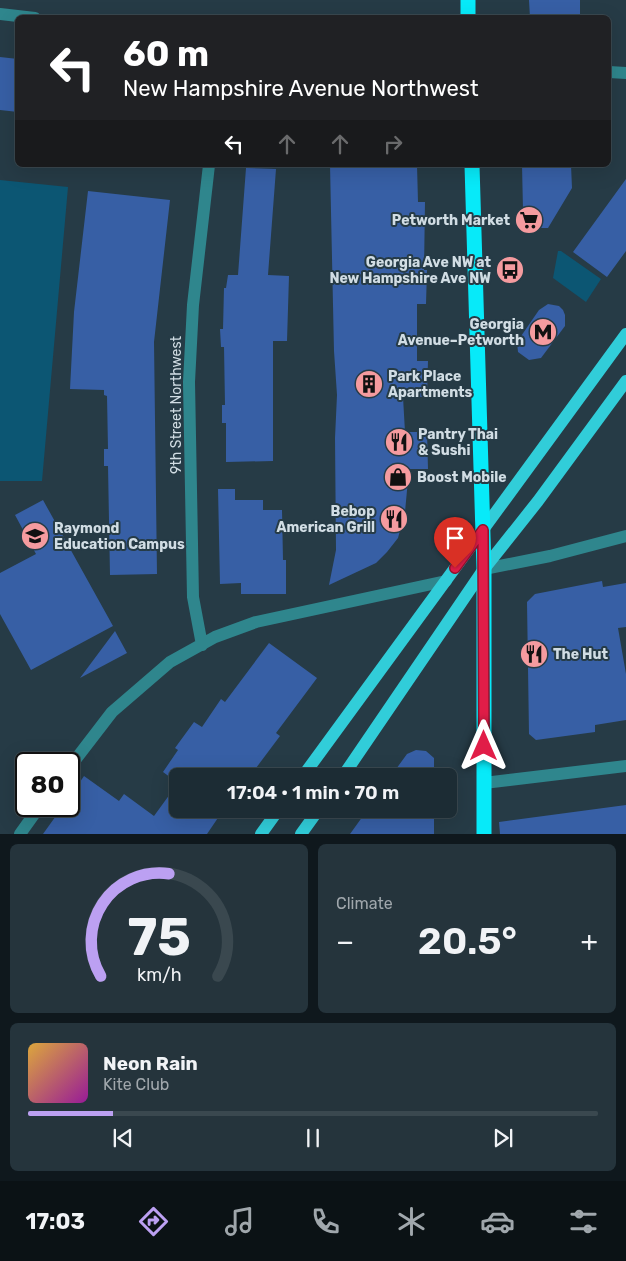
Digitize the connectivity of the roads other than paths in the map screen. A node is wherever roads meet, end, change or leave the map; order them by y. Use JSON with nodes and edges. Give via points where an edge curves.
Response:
{"nodes":[{"id":1,"x":468,"y":0,"type":"edge"},
{"id":2,"x":0,"y":14,"type":"edge"},
{"id":3,"x":468,"y":15,"type":"edge"},
{"id":4,"x":15,"y":16,"type":"edge"},
{"id":5,"x":611,"y":72,"type":"edge"},
{"id":6,"x":626,"y":73,"type":"edge"},
{"id":7,"x":209,"y":167,"type":"edge"},
{"id":8,"x":472,"y":167,"type":"edge"},
{"id":9,"x":626,"y":334,"type":"edge"},
{"id":10,"x":626,"y":381,"type":"edge"},
{"id":11,"x":483,"y":530,"type":"junction"},
{"id":12,"x":626,"y":536,"type":"edge"},
{"id":13,"x":484,"y":569,"type":"junction"},
{"id":14,"x":446,"y":580,"type":"junction"},
{"id":15,"x":202,"y":645,"type":"junction"},
{"id":16,"x":80,"y":754,"type":"edge"},
{"id":17,"x":626,"y":766,"type":"edge"},
{"id":18,"x":309,"y":768,"type":"edge"},
{"id":19,"x":348,"y":768,"type":"edge"},
{"id":20,"x":484,"y":783,"type":"junction"},
{"id":21,"x":32,"y":817,"type":"edge"},
{"id":22,"x":273,"y":818,"type":"edge"},
{"id":23,"x":313,"y":818,"type":"edge"},
{"id":24,"x":20,"y":834,"type":"edge"},
{"id":25,"x":261,"y":834,"type":"edge"},
{"id":26,"x":301,"y":834,"type":"edge"},
{"id":27,"x":484,"y":834,"type":"edge"}],
"edges":[{"from":1,"to":3,"type":"highway"},
{"from":2,"to":4,"type":"street"},
{"from":5,"to":6,"type":"street"},
{"from":7,"to":15,"type":"street","name":"9th Street Northwest","via":[[193,305],[189,382],[193,597]]},
{"from":8,"to":11,"type":"highway"},
{"from":9,"to":11,"type":"main road"},
{"from":10,"to":13,"type":"main road"},
{"from":11,"to":13,"type":"highway"},
{"from":11,"to":14,"type":"main road"},
{"from":12,"to":13,"type":"street"},
{"from":13,"to":19,"type":"main road"},
{"from":13,"to":20,"type":"highway"},
{"from":14,"to":15,"type":"street","via":[[256,622]]},
{"from":14,"to":18,"type":"main road"},
{"from":15,"to":16,"type":"street","via":[[170,662],[112,712]]},
{"from":17,"to":20,"type":"street"},
{"from":20,"to":27,"type":"highway"},
{"from":21,"to":24,"type":"street"},
{"from":22,"to":25,"type":"main road"},
{"from":23,"to":26,"type":"main road"}]}
